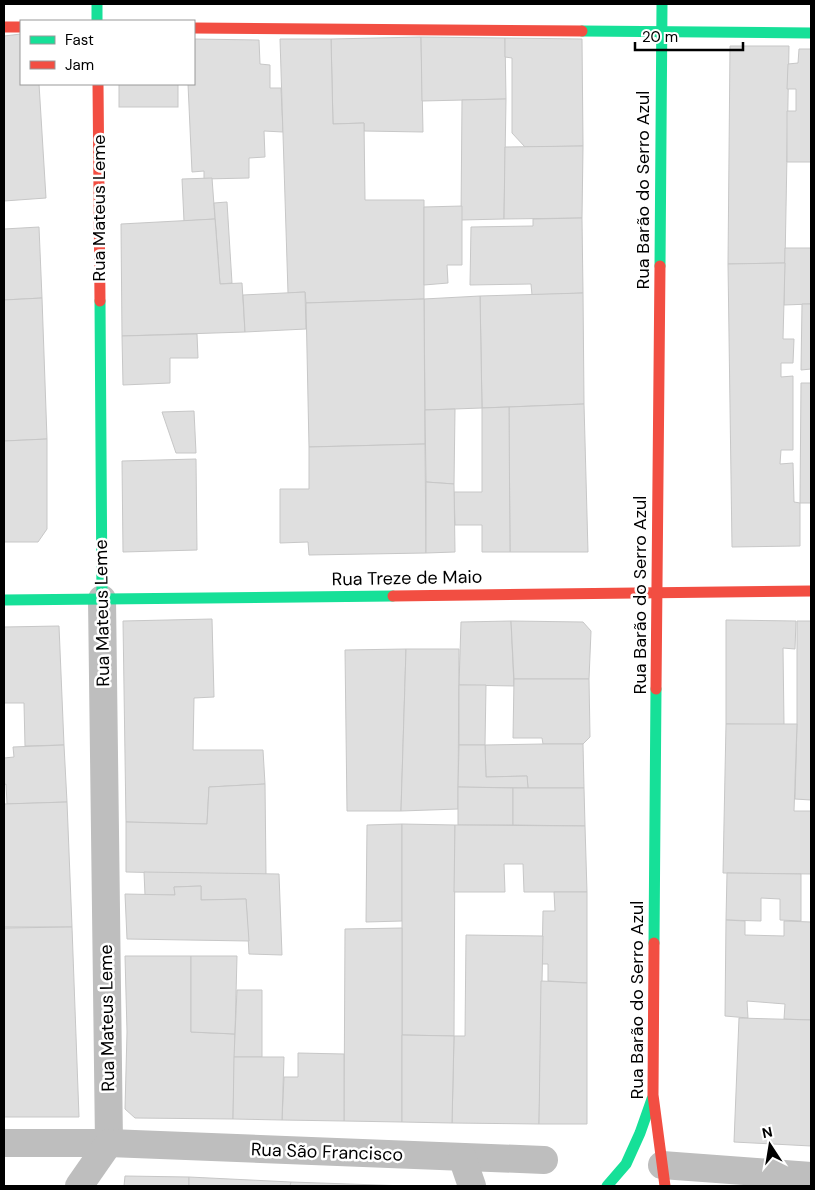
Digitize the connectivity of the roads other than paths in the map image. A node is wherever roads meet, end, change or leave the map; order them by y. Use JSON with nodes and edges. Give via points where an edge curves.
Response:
{"nodes":[{"id":1,"x":97,"y":4,"type":"edge"},
{"id":2,"x":662,"y":4,"type":"edge"},
{"id":3,"x":98,"y":20,"type":"edge"},
{"id":4,"x":4,"y":27,"type":"edge"},
{"id":5,"x":20,"y":27,"type":"edge"},
{"id":6,"x":195,"y":28,"type":"edge"},
{"id":7,"x":661,"y":32,"type":"junction"},
{"id":8,"x":811,"y":33,"type":"edge"},
{"id":9,"x":98,"y":85,"type":"edge"},
{"id":10,"x":811,"y":591,"type":"edge"},
{"id":11,"x":657,"y":593,"type":"junction"},
{"id":12,"x":102,"y":599,"type":"junction"},
{"id":13,"x":4,"y":600,"type":"edge"},
{"id":14,"x":653,"y":1095,"type":"junction"},
{"id":15,"x":4,"y":1143,"type":"edge"},
{"id":16,"x":109,"y":1143,"type":"junction"},
{"id":17,"x":462,"y":1157,"type":"junction"},
{"id":18,"x":544,"y":1160,"type":"dead end"},
{"id":19,"x":664,"y":1176,"type":"edge"},
{"id":20,"x":811,"y":1176,"type":"edge"},
{"id":21,"x":79,"y":1186,"type":"edge"},
{"id":22,"x":472,"y":1186,"type":"edge"},
{"id":23,"x":607,"y":1186,"type":"edge"}],
"edges":[{"from":1,"to":3,"type":"main road"},
{"from":2,"to":7,"type":"main road","name":"Rua Barão do Serro Azul"},
{"from":4,"to":5,"type":"main road"},
{"from":6,"to":7,"type":"main road"},
{"from":7,"to":8,"type":"main road"},
{"from":7,"to":11,"type":"main road","name":"Rua Barão do Serro Azul"},
{"from":9,"to":12,"type":"main road","name":"Rua Mateus Leme"},
{"from":10,"to":11,"type":"main road","name":"Rua Treze de Maio"},
{"from":11,"to":12,"type":"main road","name":"Rua Treze de Maio"},
{"from":11,"to":14,"type":"main road","name":"Rua Barão do Serro Azul"},
{"from":12,"to":13,"type":"main road","name":"Rua Treze de Maio"},
{"from":12,"to":16,"type":"street","name":"Rua Mateus Leme"},
{"from":14,"to":19,"type":"main road","name":"Rua Barão do Serro Azul"},
{"from":14,"to":23,"type":"main road","via":[[626,1164]]},
{"from":15,"to":16,"type":"street","name":"Rua São Francisco"},
{"from":16,"to":17,"type":"street","name":"Rua São Francisco"},
{"from":16,"to":21,"type":"street"},
{"from":17,"to":18,"type":"street","name":"Rua São Francisco"},
{"from":17,"to":22,"type":"street"},
{"from":19,"to":20,"type":"street"}]}
